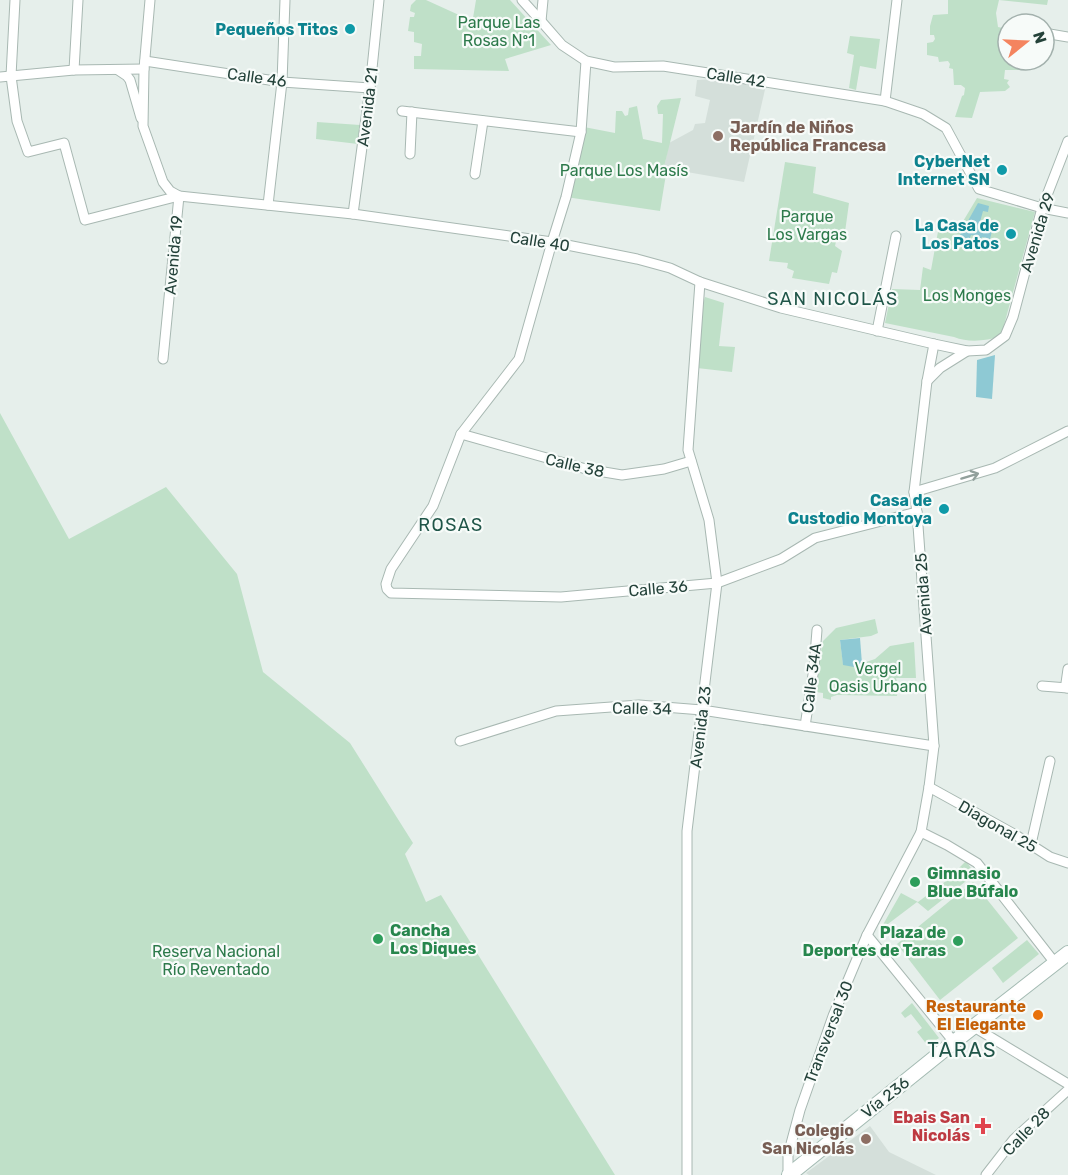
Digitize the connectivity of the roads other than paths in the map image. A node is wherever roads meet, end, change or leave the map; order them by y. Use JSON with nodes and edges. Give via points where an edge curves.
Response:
{"nodes":[{"id":1,"x":15,"y":0,"type":"edge"},
{"id":2,"x":78,"y":0,"type":"edge"},
{"id":3,"x":150,"y":0,"type":"edge"},
{"id":4,"x":274,"y":0,"type":"edge"},
{"id":5,"x":379,"y":0,"type":"edge"},
{"id":6,"x":522,"y":0,"type":"edge"},
{"id":7,"x":543,"y":0,"type":"edge"},
{"id":8,"x":897,"y":0,"type":"edge"},
{"id":9,"x":285,"y":2,"type":"edge"},
{"id":10,"x":542,"y":21,"type":"junction"},
{"id":11,"x":586,"y":61,"type":"junction"},
{"id":12,"x":145,"y":65,"type":"junction"},
{"id":13,"x":116,"y":69,"type":"junction"},
{"id":14,"x":74,"y":70,"type":"junction"},
{"id":15,"x":11,"y":76,"type":"junction"},
{"id":16,"x":0,"y":77,"type":"edge"},
{"id":17,"x":282,"y":82,"type":"junction"},
{"id":18,"x":370,"y":88,"type":"junction"},
{"id":19,"x":885,"y":102,"type":"junction"},
{"id":20,"x":483,"y":120,"type":"junction"},
{"id":21,"x":143,"y":126,"type":"junction"},
{"id":22,"x":581,"y":132,"type":"junction"},
{"id":23,"x":1068,"y":141,"type":"edge"},
{"id":24,"x":410,"y":154,"type":"dead end"},
{"id":25,"x":475,"y":174,"type":"dead end"},
{"id":26,"x":178,"y":196,"type":"junction"},
{"id":27,"x":268,"y":205,"type":"junction"},
{"id":28,"x":1042,"y":208,"type":"junction"},
{"id":29,"x":1068,"y":213,"type":"edge"},
{"id":30,"x":353,"y":214,"type":"junction"},
{"id":31,"x":896,"y":236,"type":"dead end"},
{"id":32,"x":552,"y":242,"type":"junction"},
{"id":33,"x":700,"y":282,"type":"junction"},
{"id":34,"x":878,"y":331,"type":"junction"},
{"id":35,"x":934,"y":344,"type":"junction"},
{"id":36,"x":986,"y":350,"type":"joint"},
{"id":37,"x":967,"y":351,"type":"junction"},
{"id":38,"x":163,"y":359,"type":"dead end"},
{"id":39,"x":927,"y":381,"type":"junction"},
{"id":40,"x":1068,"y":432,"type":"edge"},
{"id":41,"x":460,"y":434,"type":"junction"},
{"id":42,"x":691,"y":461,"type":"junction"},
{"id":43,"x":914,"y":492,"type":"junction"},
{"id":44,"x":917,"y":512,"type":"junction"},
{"id":45,"x":717,"y":583,"type":"junction"},
{"id":46,"x":817,"y":630,"type":"dead end"},
{"id":47,"x":1068,"y":669,"type":"edge"},
{"id":48,"x":1042,"y":686,"type":"dead end"},
{"id":49,"x":1068,"y":688,"type":"edge"},
{"id":50,"x":702,"y":710,"type":"junction"},
{"id":51,"x":805,"y":726,"type":"junction"},
{"id":52,"x":460,"y":741,"type":"dead end"},
{"id":53,"x":934,"y":746,"type":"junction"},
{"id":54,"x":1050,"y":761,"type":"dead end"},
{"id":55,"x":929,"y":787,"type":"junction"},
{"id":56,"x":921,"y":832,"type":"junction"},
{"id":57,"x":1031,"y":844,"type":"junction"},
{"id":58,"x":1068,"y":863,"type":"edge"},
{"id":59,"x":867,"y":935,"type":"junction"},
{"id":60,"x":1068,"y":953,"type":"edge"},
{"id":61,"x":1055,"y":963,"type":"junction"},
{"id":62,"x":974,"y":1027,"type":"junction"},
{"id":63,"x":954,"y":1042,"type":"junction"},
{"id":64,"x":1068,"y":1084,"type":"edge"},
{"id":65,"x":1068,"y":1090,"type":"edge"},
{"id":66,"x":687,"y":1175,"type":"edge"},
{"id":67,"x":788,"y":1175,"type":"edge"},
{"id":68,"x":986,"y":1175,"type":"edge"}],
"edges":[{"from":1,"to":15,"type":"street"},
{"from":2,"to":14,"type":"street"},
{"from":3,"to":12,"type":"street","name":"Avenida 19"},
{"from":4,"to":9,"type":"street"},
{"from":5,"to":18,"type":"street","name":"Avenida 21"},
{"from":6,"to":10,"type":"street"},
{"from":7,"to":10,"type":"street"},
{"from":8,"to":19,"type":"street"},
{"from":9,"to":17,"type":"street"},
{"from":10,"to":11,"type":"street","via":[[562,45]]},
{"from":11,"to":19,"type":"street","name":"Calle 42","via":[[615,67],[663,66]]},
{"from":11,"to":22,"type":"street"},
{"from":12,"to":13,"type":"street","name":"Calle 46"},
{"from":12,"to":17,"type":"street","name":"Calle 46"},
{"from":12,"to":21,"type":"street","name":"Avenida 19"},
{"from":13,"to":14,"type":"street","name":"Calle 46"},
{"from":13,"to":21,"type":"street","name":"Avenida 19","via":[[130,80]]},
{"from":14,"to":15,"type":"street","name":"Calle 46"},
{"from":15,"to":16,"type":"street","name":"Calle 46"},
{"from":15,"to":26,"type":"street","name":"Calle 40","via":[[17,121],[28,152],[64,143],[85,220]]},
{"from":17,"to":18,"type":"street","name":"Calle 46"},
{"from":17,"to":27,"type":"street"},
{"from":18,"to":30,"type":"street","name":"Avenida 21"},
{"from":19,"to":28,"type":"street","name":"Calle 42","via":[[923,114],[946,128],[979,189]]},
{"from":20,"to":22,"type":"street"},
{"from":20,"to":24,"type":"street","via":[[407,111]]},
{"from":20,"to":25,"type":"street"},
{"from":21,"to":26,"type":"street","name":"Avenida 19","via":[[163,183]]},
{"from":22,"to":32,"type":"street"},
{"from":23,"to":28,"type":"street","name":"Avenida 29"},
{"from":26,"to":27,"type":"street","name":"Calle 40"},
{"from":26,"to":38,"type":"street","name":"Avenida 19"},
{"from":27,"to":30,"type":"street","name":"Calle 40"},
{"from":28,"to":29,"type":"street","name":"Calle 42"},
{"from":28,"to":36,"type":"street","name":"Avenida 29","via":[[1013,317],[1005,336]]},
{"from":30,"to":32,"type":"street","name":"Calle 40"},
{"from":31,"to":34,"type":"street"},
{"from":32,"to":33,"type":"street","name":"Calle 40","via":[[637,259]]},
{"from":32,"to":41,"type":"street","via":[[519,359]]},
{"from":33,"to":34,"type":"street","name":"Calle 40","via":[[781,308]]},
{"from":33,"to":42,"type":"street","name":"Avenida 23","via":[[688,450]]},
{"from":34,"to":35,"type":"street","name":"Calle 40"},
{"from":35,"to":37,"type":"street","name":"Calle 40"},
{"from":35,"to":39,"type":"street","name":"Avenida 25"},
{"from":36,"to":37,"type":"street","name":"Calle 40"},
{"from":37,"to":39,"type":"street"},
{"from":39,"to":43,"type":"street","name":"Avenida 25"},
{"from":43,"to":40,"type":"street","one_way":true,"via":[[995,468]]},
{"from":41,"to":42,"type":"street","name":"Calle 38","via":[[586,469],[622,475]]},
{"from":41,"to":45,"type":"street","name":"Calle 36","via":[[433,506],[391,569],[386,584],[392,593],[561,597]]},
{"from":42,"to":45,"type":"street","name":"Avenida 23","via":[[709,520]]},
{"from":43,"to":44,"type":"street","name":"Avenida 25"},
{"from":44,"to":45,"type":"street","name":"Calle 36","via":[[815,538],[781,559]]},
{"from":44,"to":53,"type":"street","name":"Avenida 25"},
{"from":45,"to":50,"type":"street","name":"Avenida 23"},
{"from":46,"to":51,"type":"street","name":"Calle 34A"},
{"from":47,"to":49,"type":"street"},
{"from":48,"to":49,"type":"street"},
{"from":50,"to":51,"type":"street","name":"Calle 34"},
{"from":50,"to":52,"type":"street","name":"Calle 34","via":[[639,705],[556,711]]},
{"from":50,"to":66,"type":"street","name":"Avenida 23","via":[[687,831]]},
{"from":51,"to":53,"type":"street","name":"Calle 34"},
{"from":53,"to":55,"type":"street","name":"Avenida 25"},
{"from":54,"to":57,"type":"street"},
{"from":55,"to":56,"type":"street","name":"Avenida 25"},
{"from":55,"to":57,"type":"street","name":"Diagonal 25"},
{"from":56,"to":59,"type":"street","name":"Transversal 30"},
{"from":56,"to":61,"type":"street","via":[[977,863]]},
{"from":57,"to":58,"type":"street","name":"Diagonal 25"},
{"from":59,"to":63,"type":"street"},
{"from":59,"to":67,"type":"street","name":"Transversal 30","via":[[800,1110],[788,1155]]},
{"from":60,"to":61,"type":"main road","name":"Vía 236"},
{"from":61,"to":62,"type":"main road","name":"Vía 236"},
{"from":62,"to":63,"type":"main road","name":"Vía 236"},
{"from":62,"to":64,"type":"street"},
{"from":63,"to":67,"type":"main road","name":"Vía 236"},
{"from":65,"to":68,"type":"street","name":"Calle 28","via":[[1014,1139]]}]}
